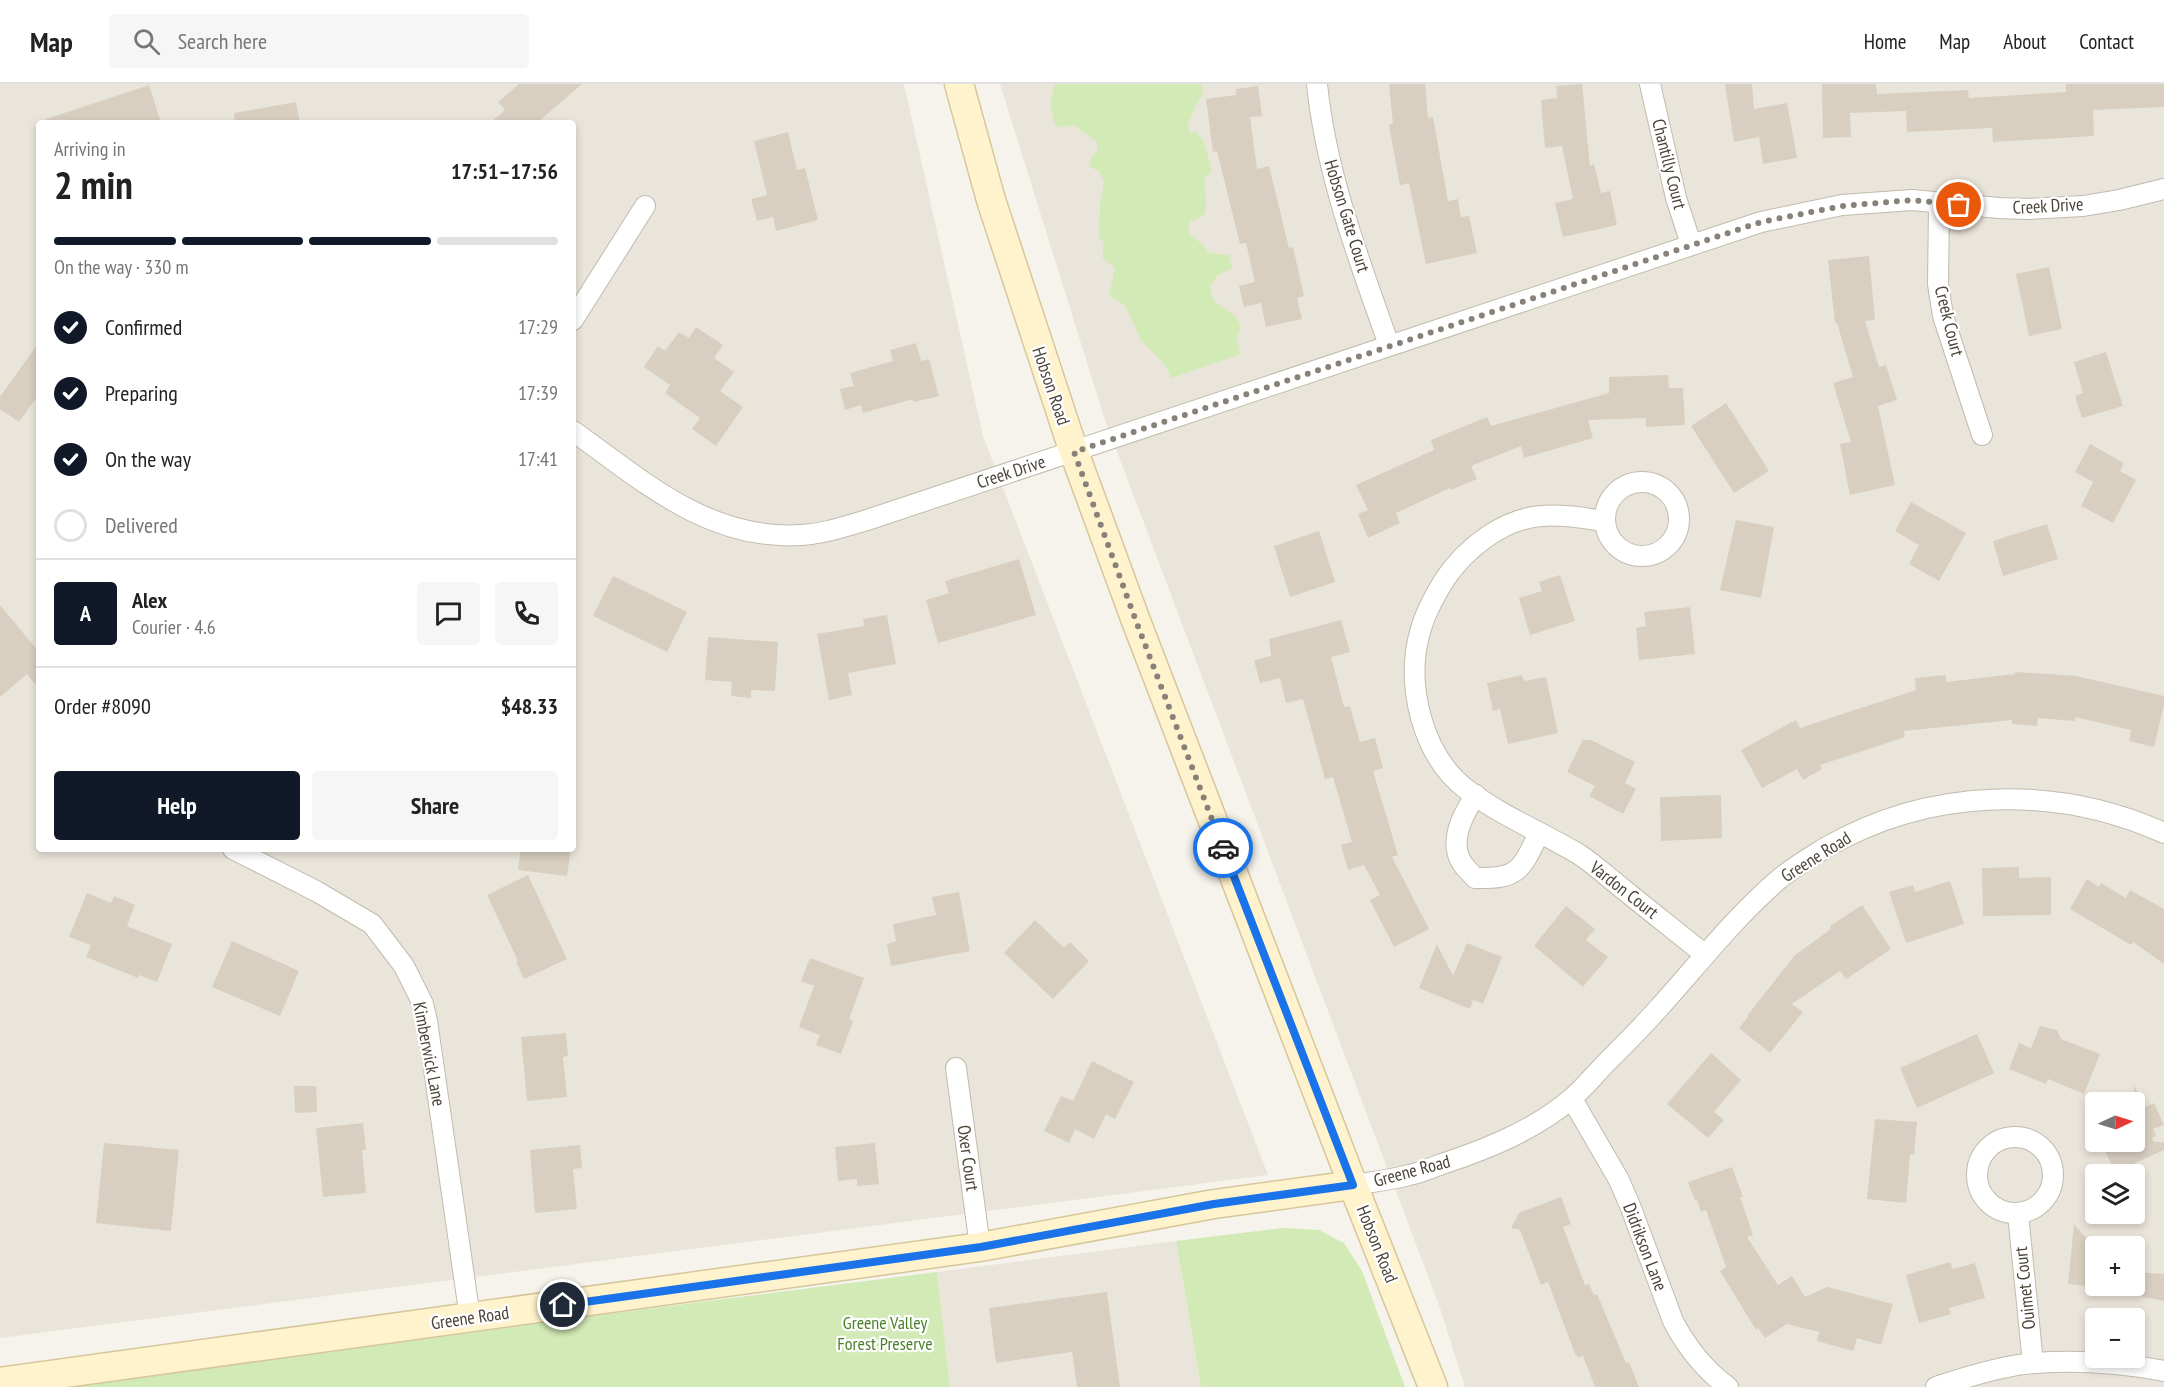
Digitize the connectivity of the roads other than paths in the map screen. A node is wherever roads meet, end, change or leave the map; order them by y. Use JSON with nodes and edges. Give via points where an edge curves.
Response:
{"nodes":[{"id":1,"x":959,"y":84,"type":"edge"},
{"id":2,"x":1317,"y":84,"type":"edge"},
{"id":3,"x":1650,"y":84,"type":"edge"},
{"id":4,"x":2164,"y":189,"type":"edge"},
{"id":5,"x":1939,"y":204,"type":"junction"},
{"id":6,"x":645,"y":206,"type":"dead end"},
{"id":7,"x":1691,"y":244,"type":"junction"},
{"id":8,"x":576,"y":315,"type":"edge"},
{"id":9,"x":1389,"y":345,"type":"junction"},
{"id":10,"x":576,"y":433,"type":"edge"},
{"id":11,"x":1982,"y":435,"type":"dead end"},
{"id":12,"x":1074,"y":452,"type":"junction"},
{"id":13,"x":1604,"y":521,"type":"dead end"},
{"id":14,"x":1476,"y":795,"type":"junction"},
{"id":15,"x":1539,"y":833,"type":"junction"},
{"id":16,"x":2164,"y":833,"type":"edge"},
{"id":17,"x":239,"y":852,"type":"edge"},
{"id":18,"x":1704,"y":954,"type":"junction"},
{"id":19,"x":956,"y":1068,"type":"dead end"},
{"id":20,"x":1572,"y":1099,"type":"junction"},
{"id":21,"x":1353,"y":1185,"type":"junction"},
{"id":22,"x":2018,"y":1214,"type":"dead end"},
{"id":23,"x":981,"y":1247,"type":"junction"},
{"id":24,"x":470,"y":1318,"type":"junction"},
{"id":25,"x":2033,"y":1363,"type":"junction"},
{"id":26,"x":2164,"y":1371,"type":"edge"},
{"id":27,"x":0,"y":1382,"type":"edge"},
{"id":28,"x":1433,"y":1387,"type":"edge"},
{"id":29,"x":1728,"y":1387,"type":"edge"},
{"id":30,"x":1936,"y":1387,"type":"edge"}],
"edges":[{"from":1,"to":12,"type":"main road","name":"Hobson Road","via":[[997,222]]},
{"from":2,"to":9,"type":"street","name":"Hobson Gate Court","via":[[1329,157]]},
{"from":3,"to":7,"type":"street","name":"Chantilly Court","via":[[1676,198]]},
{"from":4,"to":5,"type":"street","name":"Creek Drive","via":[[2083,206],[2027,209]]},
{"from":5,"to":7,"type":"street","name":"Creek Drive","via":[[1912,200],[1833,207],[1761,222]]},
{"from":5,"to":11,"type":"street","name":"Creek Court","via":[[1938,284],[1944,316]]},
{"from":6,"to":8,"type":"street"},
{"from":7,"to":9,"type":"street","name":"Creek Drive"},
{"from":9,"to":12,"type":"street","name":"Creek Drive"},
{"from":10,"to":12,"type":"street","name":"Creek Drive","via":[[695,514],[728,528],[770,536],[835,530]]},
{"from":12,"to":21,"type":"main road","name":"Hobson Road"},
{"from":13,"to":14,"type":"street","name":"Vardon Court","via":[[1542,516],[1501,529],[1457,561],[1427,611],[1415,662],[1419,712],[1429,741],[1442,762],[1464,788]]},
{"from":14,"to":15,"type":"street","name":"Vardon Court"},
{"from":14,"to":15,"type":"street","via":[[1463,813],[1456,837],[1460,861],[1475,878],[1495,879],[1514,874],[1528,857]]},
{"from":15,"to":18,"type":"street","name":"Vardon Court","via":[[1581,856]]},
{"from":16,"to":18,"type":"street","name":"Greene Road","via":[[2116,814],[2027,799],[1966,801],[1908,812],[1846,836],[1800,864],[1778,880]]},
{"from":17,"to":24,"type":"street","name":"Kimberwick Lane","via":[[372,924],[413,982],[427,1021]]},
{"from":18,"to":20,"type":"street","name":"Greene Road","via":[[1658,1010]]},
{"from":19,"to":23,"type":"street","name":"Oxer Court"},
{"from":20,"to":21,"type":"street","name":"Greene Road","via":[[1481,1151],[1410,1175]]},
{"from":20,"to":29,"type":"street","name":"Didrikson Lane","via":[[1619,1180],[1673,1321],[1694,1354]]},
{"from":21,"to":23,"type":"main road","name":"Greene Road","via":[[1214,1204]]},
{"from":21,"to":28,"type":"main road","name":"Hobson Road"},
{"from":22,"to":25,"type":"street","name":"Ouimet Court"},
{"from":23,"to":24,"type":"main road","name":"Greene Road"},
{"from":24,"to":27,"type":"main road","name":"Greene Road"},
{"from":25,"to":26,"type":"street","via":[[2095,1362]]},
{"from":25,"to":30,"type":"street"}]}
